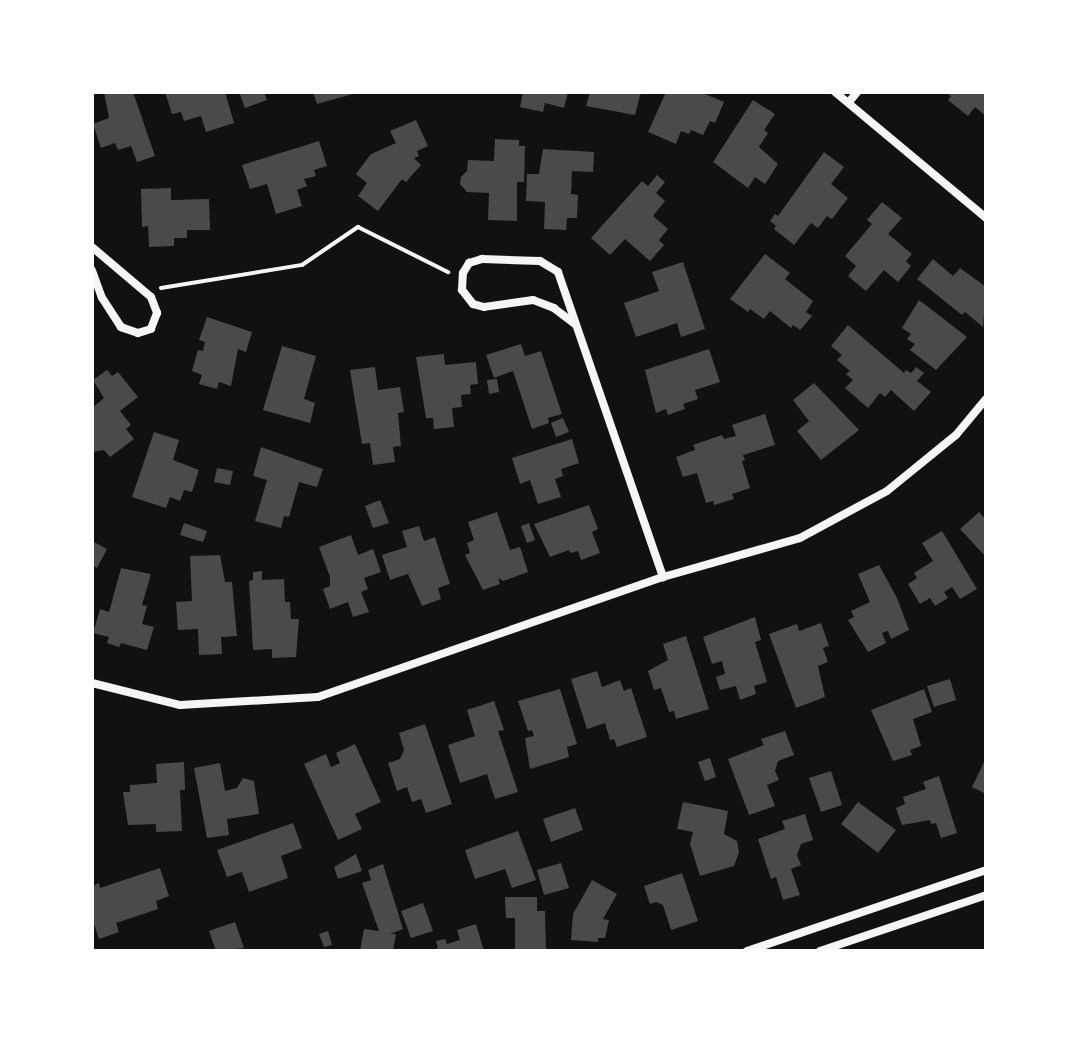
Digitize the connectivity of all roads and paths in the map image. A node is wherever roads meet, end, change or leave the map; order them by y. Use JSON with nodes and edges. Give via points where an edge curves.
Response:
{"nodes":[{"id":1,"x":835,"y":92,"type":"edge"},
{"id":2,"x":857,"y":92,"type":"edge"},
{"id":3,"x":849,"y":102,"type":"junction"},
{"id":4,"x":986,"y":218,"type":"edge"},
{"id":5,"x":92,"y":247,"type":"edge"},
{"id":6,"x":92,"y":270,"type":"edge"},
{"id":7,"x":461,"y":279,"type":"junction"},
{"id":8,"x":146,"y":291,"type":"junction"},
{"id":9,"x":575,"y":324,"type":"junction"},
{"id":10,"x":986,"y":399,"type":"edge"},
{"id":11,"x":663,"y":577,"type":"junction"},
{"id":12,"x":92,"y":683,"type":"edge"},
{"id":13,"x":986,"y":870,"type":"edge"},
{"id":14,"x":986,"y":895,"type":"edge"},
{"id":15,"x":747,"y":951,"type":"edge"},
{"id":16,"x":820,"y":951,"type":"edge"}],
"edges":[{"from":1,"to":3,"type":"street"},
{"from":2,"to":3,"type":"street"},
{"from":3,"to":4,"type":"street"},
{"from":5,"to":8,"type":"street"},
{"from":6,"to":8,"type":"street","via":[[102,298],[121,327],[131,332],[146,333],[157,319],[157,307]]},
{"from":7,"to":8,"type":"path","via":[[358,227],[302,265]]},
{"from":7,"to":9,"type":"street","via":[[464,296],[478,307],[533,300]]},
{"from":7,"to":9,"type":"street","via":[[476,260],[547,263],[563,283]]},
{"from":9,"to":11,"type":"street"},
{"from":10,"to":11,"type":"street","via":[[956,435],[887,491],[800,538]]},
{"from":11,"to":12,"type":"street","via":[[318,697],[180,705]]},
{"from":13,"to":15,"type":"street"},
{"from":14,"to":16,"type":"street"}]}
